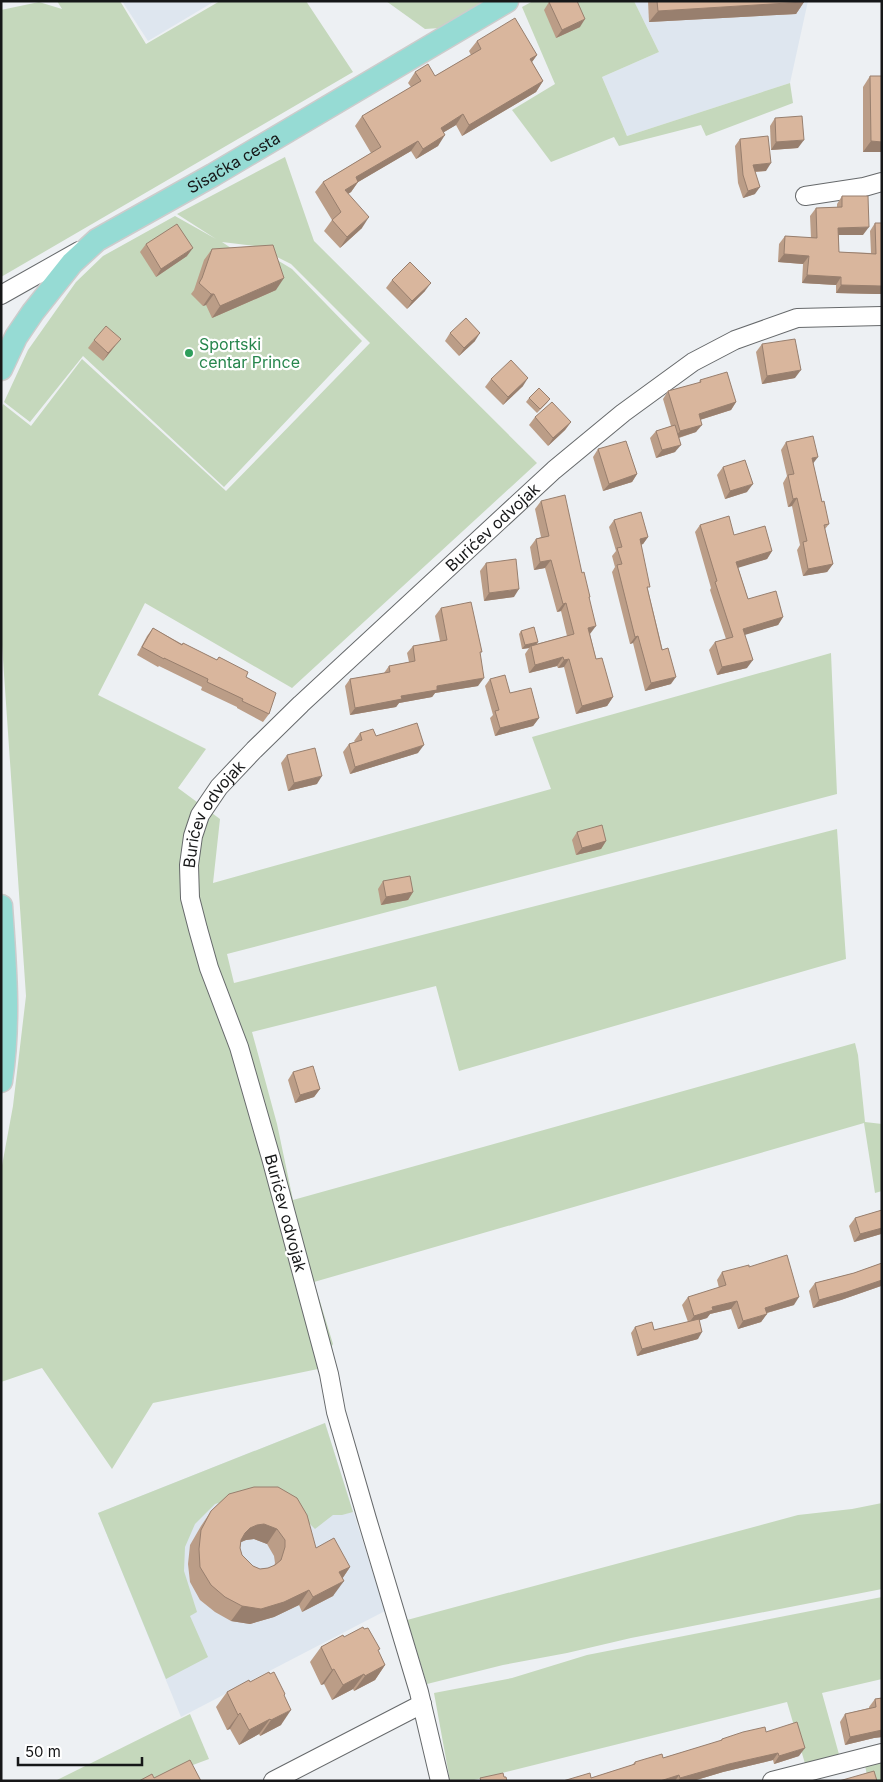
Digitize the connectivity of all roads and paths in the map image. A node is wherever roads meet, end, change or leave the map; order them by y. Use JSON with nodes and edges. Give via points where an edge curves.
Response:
{"nodes":[{"id":1,"x":507,"y":1,"type":"edge"},
{"id":2,"x":882,"y":182,"type":"edge"},
{"id":3,"x":805,"y":196,"type":"dead end"},
{"id":4,"x":97,"y":240,"type":"junction"},
{"id":5,"x":1,"y":295,"type":"edge"},
{"id":6,"x":882,"y":316,"type":"edge"},
{"id":7,"x":3,"y":361,"type":"edge"},
{"id":8,"x":1,"y":906,"type":"edge"},
{"id":9,"x":1,"y":1081,"type":"edge"},
{"id":10,"x":422,"y":1704,"type":"junction"},
{"id":11,"x":882,"y":1753,"type":"edge"},
{"id":12,"x":273,"y":1781,"type":"edge"},
{"id":13,"x":440,"y":1781,"type":"edge"},
{"id":14,"x":772,"y":1781,"type":"edge"}],
"edges":[{"from":1,"to":4,"type":"main road","name":"Sisačka cesta"},
{"from":2,"to":3,"type":"street"},
{"from":4,"to":5,"type":"street"},
{"from":4,"to":7,"type":"main road","name":"Sisačka cesta","via":[[72,263],[33,312]]},
{"from":6,"to":10,"type":"street","name":"Burićev odvojak","via":[[797,318],[735,340],[693,362],[623,413],[554,470],[254,750],[219,787],[200,815],[193,836],[189,865],[192,906],[209,968],[239,1047],[274,1168],[336,1412]]},
{"from":8,"to":9,"type":"main road","via":[[6,972],[5,1053]]},
{"from":10,"to":12,"type":"street"},
{"from":10,"to":13,"type":"street","name":"Burićev odvojak"},
{"from":11,"to":14,"type":"street"}]}
